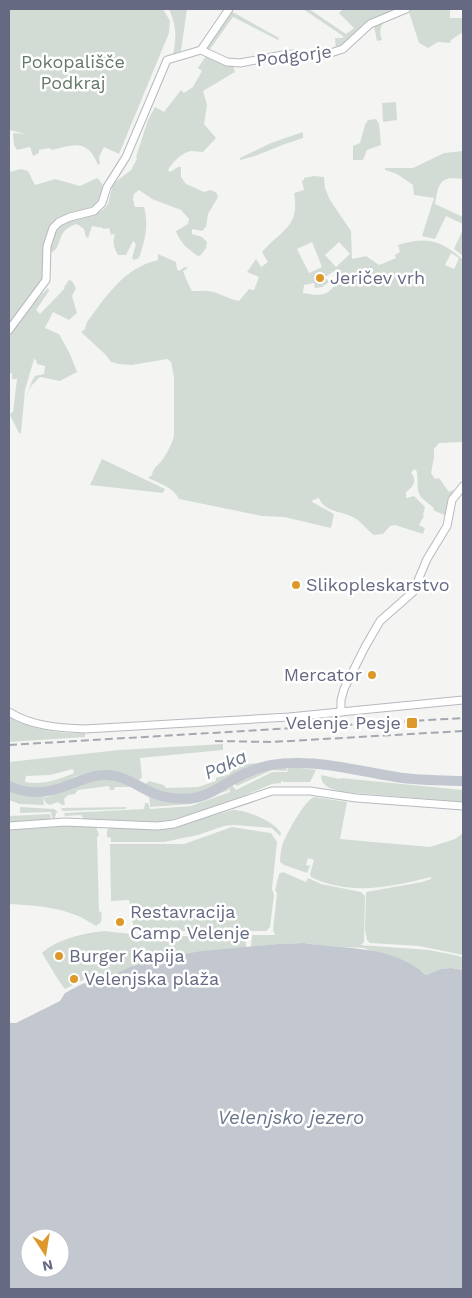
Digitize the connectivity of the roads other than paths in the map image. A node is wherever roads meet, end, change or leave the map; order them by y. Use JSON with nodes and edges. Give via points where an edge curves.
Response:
{"nodes":[{"id":1,"x":229,"y":9,"type":"edge"},
{"id":2,"x":406,"y":9,"type":"edge"},
{"id":3,"x":201,"y":50,"type":"junction"},
{"id":4,"x":9,"y":330,"type":"edge"},
{"id":5,"x":463,"y":486,"type":"edge"},
{"id":6,"x":463,"y":700,"type":"edge"},
{"id":7,"x":9,"y":712,"type":"edge"},
{"id":8,"x":341,"y":712,"type":"junction"},
{"id":9,"x":463,"y":806,"type":"edge"},
{"id":10,"x":9,"y":826,"type":"edge"}],
"edges":[{"from":1,"to":3,"type":"street"},
{"from":2,"to":3,"type":"street","name":"Podgorje","via":[[370,24],[343,49],[321,56],[288,54],[240,63],[228,62]]},
{"from":3,"to":4,"type":"street","via":[[167,60],[126,157],[107,187],[102,203],[94,211],[70,217],[53,228],[47,246],[46,280]]},
{"from":5,"to":8,"type":"street","via":[[452,500],[447,526],[427,559],[413,592],[385,615],[370,638],[344,689]]},
{"from":6,"to":8,"type":"street"},
{"from":7,"to":8,"type":"street","via":[[36,724],[85,728]]},
{"from":9,"to":10,"type":"street","via":[[356,798],[310,790],[272,791],[174,824],[65,822]]}]}
